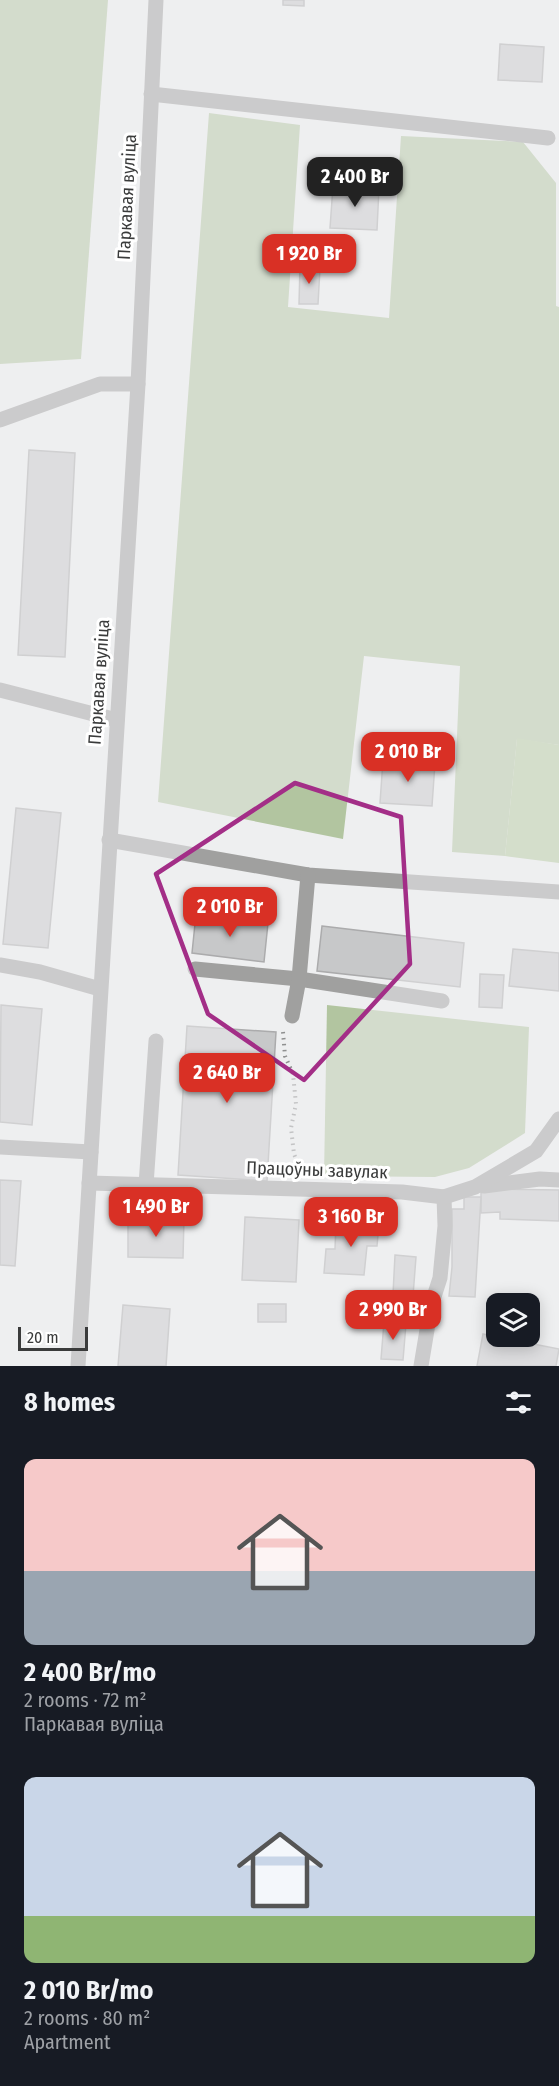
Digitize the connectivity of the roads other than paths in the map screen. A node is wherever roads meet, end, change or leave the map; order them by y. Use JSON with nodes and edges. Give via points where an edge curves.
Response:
{"nodes":[{"id":1,"x":156,"y":0,"type":"edge"},
{"id":2,"x":151,"y":94,"type":"junction"},
{"id":3,"x":548,"y":138,"type":"dead end"},
{"id":4,"x":138,"y":384,"type":"junction"},
{"id":5,"x":0,"y":420,"type":"edge"},
{"id":6,"x":0,"y":690,"type":"edge"},
{"id":7,"x":117,"y":720,"type":"junction"},
{"id":8,"x":109,"y":840,"type":"junction"},
{"id":9,"x":308,"y":875,"type":"junction"},
{"id":10,"x":559,"y":892,"type":"edge"},
{"id":11,"x":0,"y":965,"type":"edge"},
{"id":12,"x":195,"y":969,"type":"dead end"},
{"id":13,"x":299,"y":979,"type":"junction"},
{"id":14,"x":100,"y":989,"type":"junction"},
{"id":15,"x":442,"y":1001,"type":"dead end"},
{"id":16,"x":291,"y":1016,"type":"road end"},
{"id":17,"x":156,"y":1041,"type":"dead end"},
{"id":18,"x":559,"y":1119,"type":"edge"},
{"id":19,"x":0,"y":1147,"type":"edge"},
{"id":20,"x":91,"y":1152,"type":"junction"},
{"id":21,"x":559,"y":1180,"type":"edge"},
{"id":22,"x":89,"y":1183,"type":"junction"},
{"id":23,"x":146,"y":1185,"type":"junction"},
{"id":24,"x":475,"y":1186,"type":"junction"},
{"id":25,"x":444,"y":1197,"type":"junction"},
{"id":26,"x":78,"y":1366,"type":"edge"},
{"id":27,"x":421,"y":1366,"type":"edge"}],
"edges":[{"from":1,"to":2,"type":"street","name":"Паркавая вуліца"},
{"from":2,"to":3,"type":"street"},
{"from":2,"to":4,"type":"street","name":"Паркавая вуліца"},
{"from":4,"to":5,"type":"street","via":[[100,384]]},
{"from":4,"to":7,"type":"street","name":"Паркавая вуліца"},
{"from":6,"to":7,"type":"street"},
{"from":7,"to":8,"type":"street","name":"Паркавая вуліца"},
{"from":8,"to":9,"type":"street"},
{"from":8,"to":14,"type":"street","name":"Паркавая вуліца"},
{"from":9,"to":10,"type":"street"},
{"from":9,"to":13,"type":"street"},
{"from":11,"to":14,"type":"street"},
{"from":12,"to":13,"type":"street"},
{"from":13,"to":15,"type":"street"},
{"from":13,"to":16,"type":"street"},
{"from":14,"to":20,"type":"street","name":"Паркавая вуліца"},
{"from":17,"to":23,"type":"street"},
{"from":18,"to":24,"type":"street","via":[[536,1151]]},
{"from":19,"to":20,"type":"street"},
{"from":20,"to":22,"type":"street","name":"Паркавая вуліца"},
{"from":21,"to":24,"type":"street"},
{"from":22,"to":23,"type":"street","name":"Працоўны завулак"},
{"from":22,"to":26,"type":"street","name":"Паркавая вуліца"},
{"from":23,"to":25,"type":"street","name":"Працоўны завулак","via":[[402,1192]]},
{"from":24,"to":25,"type":"street"},
{"from":25,"to":27,"type":"street","via":[[440,1278],[431,1305]]}]}
